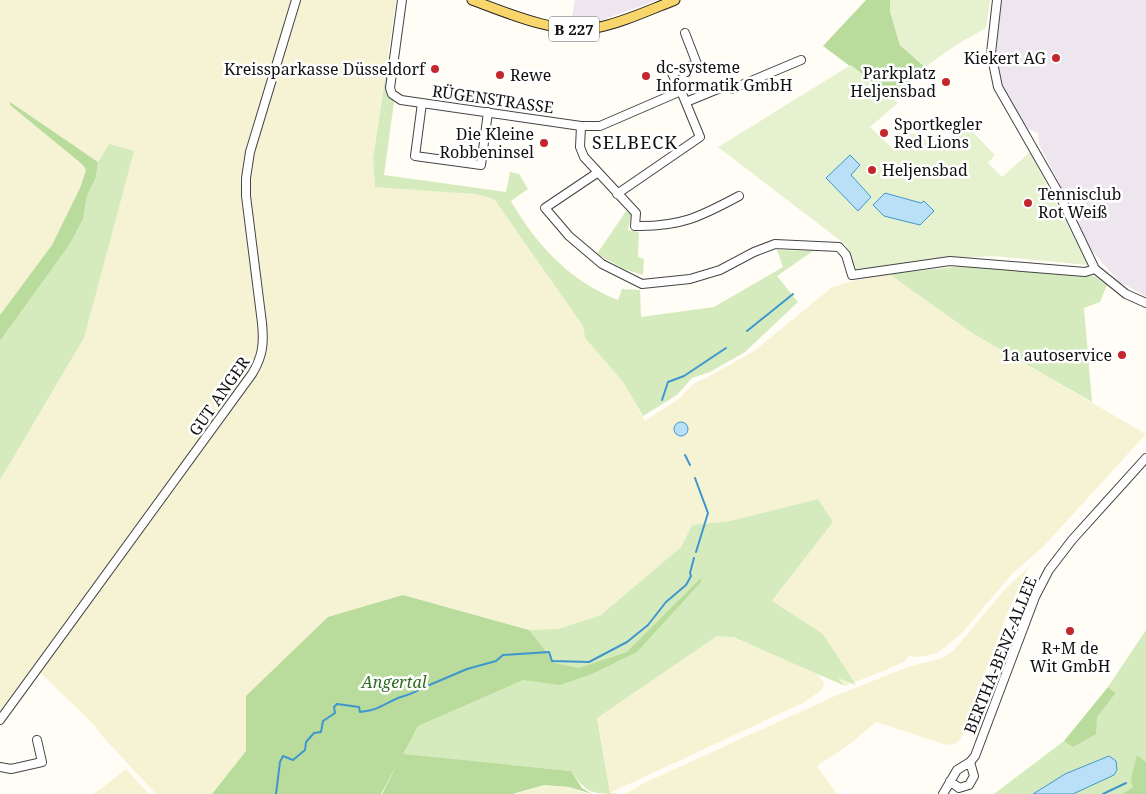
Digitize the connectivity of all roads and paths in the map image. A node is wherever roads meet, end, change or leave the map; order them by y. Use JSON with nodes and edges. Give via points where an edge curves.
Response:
{"nodes":[{"id":1,"x":296,"y":0,"type":"edge"},
{"id":2,"x":402,"y":0,"type":"edge"},
{"id":3,"x":472,"y":0,"type":"edge"},
{"id":4,"x":675,"y":0,"type":"edge"},
{"id":5,"x":997,"y":0,"type":"edge"},
{"id":6,"x":685,"y":33,"type":"dead end"},
{"id":7,"x":801,"y":60,"type":"dead end"},
{"id":8,"x":680,"y":91,"type":"junction"},
{"id":9,"x":686,"y":102,"type":"junction"},
{"id":10,"x":422,"y":103,"type":"junction"},
{"id":11,"x":488,"y":112,"type":"junction"},
{"id":12,"x":580,"y":126,"type":"junction"},
{"id":13,"x":597,"y":173,"type":"junction"},
{"id":14,"x":617,"y":194,"type":"junction"},
{"id":15,"x":739,"y":196,"type":"dead end"},
{"id":16,"x":1095,"y":269,"type":"junction"},
{"id":17,"x":1146,"y":303,"type":"edge"},
{"id":18,"x":1146,"y":458,"type":"edge"},
{"id":19,"x":0,"y":720,"type":"edge"},
{"id":20,"x":37,"y":740,"type":"dead end"},
{"id":21,"x":970,"y":762,"type":"junction"},
{"id":22,"x":0,"y":767,"type":"edge"},
{"id":23,"x":950,"y":781,"type":"junction"},
{"id":24,"x":942,"y":794,"type":"edge"}],
"edges":[{"from":1,"to":19,"type":"street","name":"GUT ANGER","via":[[247,166],[246,196],[264,340],[262,356],[176,480]]},
{"from":2,"to":10,"type":"street","name":"RÜGENSTRASSE","via":[[391,91],[401,100]]},
{"from":3,"to":4,"type":"main road","number":"B 227","via":[[530,21],[570,29],[593,29]]},
{"from":5,"to":16,"type":"street","via":[[991,53],[998,87],[1058,192]]},
{"from":6,"to":8,"type":"street","via":[[697,64],[672,73]]},
{"from":7,"to":9,"type":"street","via":[[732,88],[730,84]]},
{"from":8,"to":9,"type":"street"},
{"from":8,"to":12,"type":"street","name":"RÜGENSTRASSE","via":[[600,126]]},
{"from":9,"to":14,"type":"street","via":[[700,136]]},
{"from":10,"to":11,"type":"street","name":"RÜGENSTRASSE"},
{"from":10,"to":11,"type":"street","via":[[415,156],[481,165]]},
{"from":11,"to":12,"type":"street","name":"RÜGENSTRASSE"},
{"from":12,"to":13,"type":"street","via":[[580,147]]},
{"from":13,"to":14,"type":"street"},
{"from":13,"to":16,"type":"street","via":[[545,208],[569,236],[602,264],[642,284],[690,279],[720,270],[775,244],[839,247],[846,255],[852,275],[950,261],[1085,272]]},
{"from":14,"to":15,"type":"street","via":[[636,212],[635,226],[665,227],[700,217]]},
{"from":16,"to":17,"type":"street","via":[[1126,294]]},
{"from":18,"to":21,"type":"street","name":"BERTHA-BENZ-ALLEE","via":[[1072,540],[1040,586]]},
{"from":20,"to":22,"type":"street","via":[[42,762],[11,769]]},
{"from":21,"to":23,"type":"street","name":"BERTHA-BENZ-ALLEE","via":[[957,770]]},
{"from":21,"to":23,"type":"street","via":[[974,776],[969,785],[959,788]]},
{"from":23,"to":24,"type":"street","name":"BERTHA-BENZ-ALLEE"}]}
